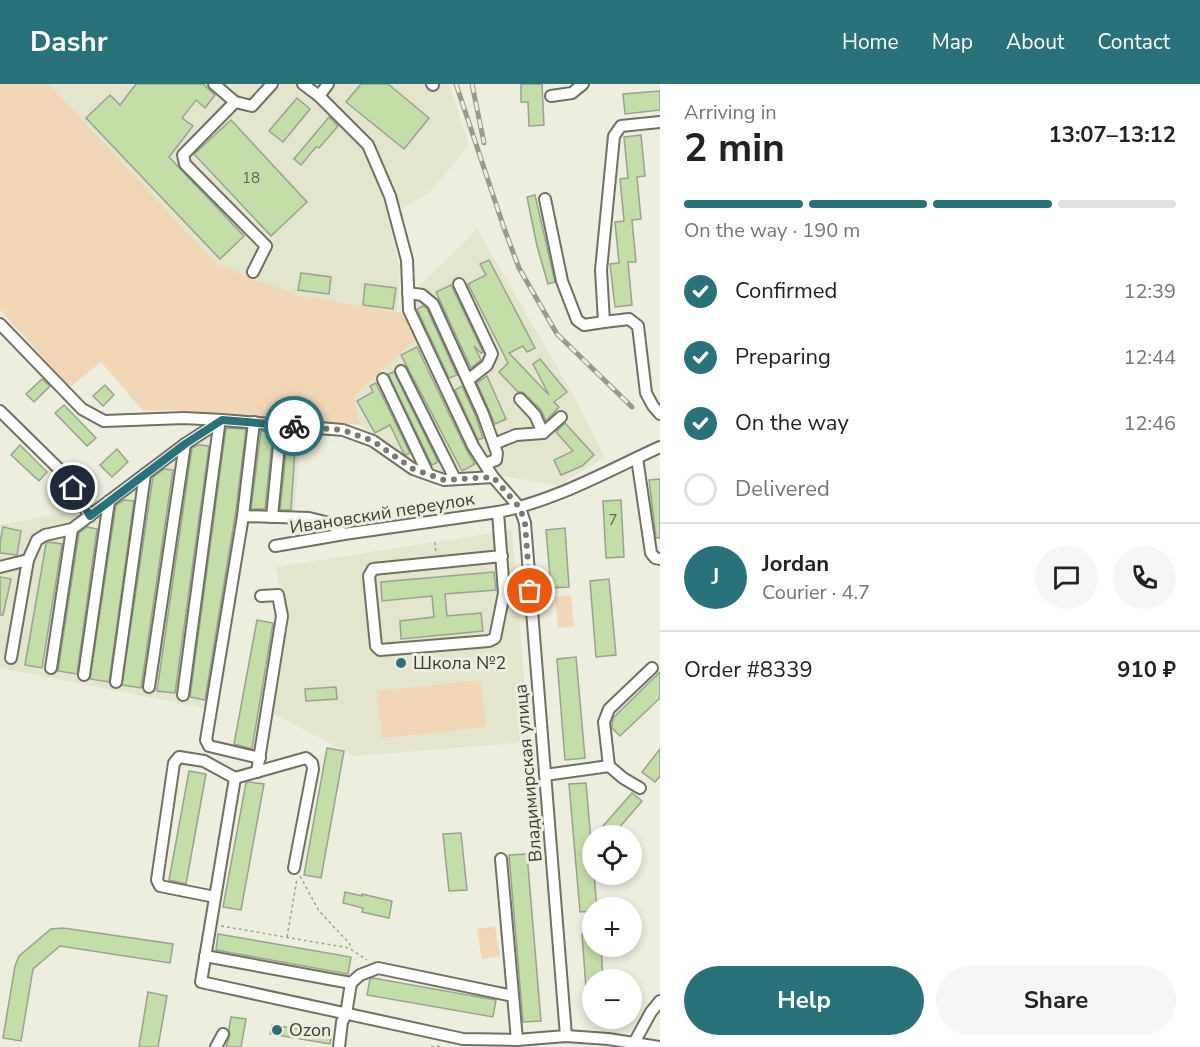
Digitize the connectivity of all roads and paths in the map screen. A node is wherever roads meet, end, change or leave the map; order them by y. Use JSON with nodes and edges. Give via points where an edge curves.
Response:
{"nodes":[{"id":1,"x":214,"y":84,"type":"edge"},
{"id":2,"x":272,"y":84,"type":"edge"},
{"id":3,"x":303,"y":84,"type":"edge"},
{"id":4,"x":328,"y":84,"type":"edge"},
{"id":5,"x":584,"y":84,"type":"edge"},
{"id":6,"x":319,"y":96,"type":"junction"},
{"id":7,"x":551,"y":96,"type":"dead end"},
{"id":8,"x":235,"y":102,"type":"junction"},
{"id":9,"x":660,"y":122,"type":"edge"},
{"id":10,"x":544,"y":199,"type":"dead end"},
{"id":11,"x":253,"y":272,"type":"dead end"},
{"id":12,"x":459,"y":284,"type":"dead end"},
{"id":13,"x":408,"y":293,"type":"junction"},
{"id":14,"x":604,"y":322,"type":"junction"},
{"id":15,"x":0,"y":324,"type":"edge"},
{"id":16,"x":401,"y":371,"type":"dead end"},
{"id":17,"x":383,"y":380,"type":"dead end"},
{"id":18,"x":468,"y":380,"type":"junction"},
{"id":19,"x":520,"y":399,"type":"dead end"},
{"id":20,"x":0,"y":411,"type":"edge"},
{"id":21,"x":660,"y":414,"type":"edge"},
{"id":22,"x":561,"y":417,"type":"dead end"},
{"id":23,"x":220,"y":421,"type":"junction"},
{"id":24,"x":254,"y":422,"type":"junction"},
{"id":25,"x":281,"y":424,"type":"junction"},
{"id":26,"x":543,"y":432,"type":"junction"},
{"id":27,"x":185,"y":444,"type":"junction"},
{"id":28,"x":494,"y":444,"type":"junction"},
{"id":29,"x":660,"y":447,"type":"edge"},
{"id":30,"x":637,"y":458,"type":"junction"},
{"id":31,"x":484,"y":464,"type":"junction"},
{"id":32,"x":145,"y":474,"type":"junction"},
{"id":33,"x":428,"y":474,"type":"junction"},
{"id":34,"x":493,"y":477,"type":"junction"},
{"id":35,"x":455,"y":479,"type":"junction"},
{"id":36,"x":109,"y":501,"type":"junction"},
{"id":37,"x":520,"y":508,"type":"junction"},
{"id":38,"x":498,"y":512,"type":"junction"},
{"id":39,"x":90,"y":516,"type":"junction"},
{"id":40,"x":243,"y":516,"type":"junction"},
{"id":41,"x":272,"y":517,"type":"junction"},
{"id":42,"x":72,"y":529,"type":"junction"},
{"id":43,"x":344,"y":534,"type":"junction"},
{"id":44,"x":275,"y":546,"type":"dead end"},
{"id":45,"x":501,"y":556,"type":"junction"},
{"id":46,"x":660,"y":559,"type":"edge"},
{"id":47,"x":28,"y":560,"type":"junction"},
{"id":48,"x":0,"y":567,"type":"edge"},
{"id":49,"x":261,"y":596,"type":"dead end"},
{"id":50,"x":11,"y":658,"type":"dead end"},
{"id":51,"x":51,"y":668,"type":"dead end"},
{"id":52,"x":652,"y":668,"type":"dead end"},
{"id":53,"x":84,"y":675,"type":"dead end"},
{"id":54,"x":116,"y":682,"type":"dead end"},
{"id":55,"x":149,"y":687,"type":"dead end"},
{"id":56,"x":183,"y":695,"type":"dead end"},
{"id":57,"x":260,"y":758,"type":"junction"},
{"id":58,"x":609,"y":766,"type":"junction"},
{"id":59,"x":257,"y":772,"type":"junction"},
{"id":60,"x":545,"y":775,"type":"junction"},
{"id":61,"x":235,"y":778,"type":"junction"},
{"id":62,"x":640,"y":788,"type":"dead end"},
{"id":63,"x":501,"y":859,"type":"dead end"},
{"id":64,"x":294,"y":868,"type":"dead end"},
{"id":65,"x":215,"y":897,"type":"junction"},
{"id":66,"x":210,"y":924,"type":"junction"},
{"id":67,"x":287,"y":937,"type":"junction"},
{"id":68,"x":349,"y":948,"type":"junction"},
{"id":69,"x":205,"y":956,"type":"junction"},
{"id":70,"x":378,"y":968,"type":"junction"},
{"id":71,"x":351,"y":983,"type":"junction"},
{"id":72,"x":513,"y":996,"type":"junction"},
{"id":73,"x":660,"y":1001,"type":"edge"},
{"id":74,"x":346,"y":1014,"type":"junction"},
{"id":75,"x":223,"y":1034,"type":"dead end"},
{"id":76,"x":566,"y":1036,"type":"junction"},
{"id":77,"x":517,"y":1040,"type":"junction"},
{"id":78,"x":462,"y":1043,"type":"edge"},
{"id":79,"x":602,"y":1043,"type":"edge"},
{"id":80,"x":634,"y":1043,"type":"junction"},
{"id":81,"x":216,"y":1047,"type":"edge"},
{"id":82,"x":339,"y":1047,"type":"edge"},
{"id":83,"x":432,"y":1047,"type":"edge"},
{"id":84,"x":440,"y":1047,"type":"edge"},
{"id":85,"x":660,"y":1047,"type":"edge"}],
"edges":[{"from":1,"to":8,"type":"street"},
{"from":2,"to":8,"type":"street","via":[[252,106]]},
{"from":3,"to":6,"type":"street"},
{"from":4,"to":6,"type":"street"},
{"from":5,"to":7,"type":"street","via":[[572,93]]},
{"from":6,"to":13,"type":"street","via":[[368,145],[390,196],[407,260]]},
{"from":8,"to":11,"type":"street","via":[[183,155],[185,164],[266,246]]},
{"from":9,"to":14,"type":"street","via":[[621,126],[614,136],[601,270]]},
{"from":10,"to":14,"type":"street","via":[[562,281],[577,320],[584,325]]},
{"from":12,"to":18,"type":"street","via":[[492,354],[487,365]]},
{"from":13,"to":18,"type":"street","via":[[422,295],[432,304]]},
{"from":13,"to":31,"type":"street","via":[[409,310]]},
{"from":14,"to":21,"type":"street","via":[[629,319],[638,326],[646,393]]},
{"from":15,"to":23,"type":"street","via":[[82,410],[104,421]]},
{"from":16,"to":35,"type":"street"},
{"from":17,"to":33,"type":"street"},
{"from":18,"to":28,"type":"street"},
{"from":19,"to":26,"type":"street"},
{"from":20,"to":39,"type":"street","via":[[62,472]]},
{"from":22,"to":26,"type":"street"},
{"from":23,"to":24,"type":"street"},
{"from":23,"to":27,"type":"street"},
{"from":23,"to":56,"type":"street"},
{"from":24,"to":25,"type":"street"},
{"from":24,"to":40,"type":"street"},
{"from":25,"to":33,"type":"street","via":[[343,430],[373,441],[413,469]]},
{"from":25,"to":41,"type":"street"},
{"from":26,"to":28,"type":"street","via":[[516,435]]},
{"from":27,"to":32,"type":"street"},
{"from":27,"to":55,"type":"street"},
{"from":28,"to":31,"type":"street","via":[[496,460]]},
{"from":29,"to":30,"type":"street","name":"Ивановский переулок"},
{"from":30,"to":37,"type":"street","name":"Ивановский переулок"},
{"from":30,"to":46,"type":"street","via":[[651,553]]},
{"from":31,"to":34,"type":"street"},
{"from":32,"to":36,"type":"street"},
{"from":32,"to":54,"type":"street"},
{"from":33,"to":35,"type":"street"},
{"from":34,"to":35,"type":"street"},
{"from":34,"to":37,"type":"street"},
{"from":36,"to":39,"type":"street"},
{"from":36,"to":53,"type":"street"},
{"from":37,"to":38,"type":"street","name":"Ивановский переулок"},
{"from":37,"to":60,"type":"street","name":"Владимирская улица","via":[[525,523]]},
{"from":38,"to":43,"type":"street","name":"Ивановский переулок"},
{"from":38,"to":45,"type":"street"},
{"from":39,"to":42,"type":"street"},
{"from":40,"to":41,"type":"street"},
{"from":40,"to":57,"type":"street","via":[[206,740],[209,746]]},
{"from":41,"to":43,"type":"street","via":[[309,518],[329,523]]},
{"from":42,"to":47,"type":"street","via":[[37,540]]},
{"from":42,"to":51,"type":"street"},
{"from":43,"to":44,"type":"street","name":"Ивановский переулок"},
{"from":45,"to":45,"type":"street","via":[[504,593],[495,638],[380,650],[376,646],[369,576],[372,569]]},
{"from":47,"to":48,"type":"street"},
{"from":47,"to":50,"type":"street"},
{"from":49,"to":57,"type":"street","via":[[278,595],[282,616]]},
{"from":52,"to":58,"type":"street","via":[[609,709],[604,722]]},
{"from":57,"to":59,"type":"street"},
{"from":58,"to":60,"type":"street"},
{"from":58,"to":62,"type":"street"},
{"from":59,"to":61,"type":"street"},
{"from":59,"to":64,"type":"street","via":[[306,758],[312,763]]},
{"from":60,"to":76,"type":"street","name":"Владимирская улица"},
{"from":61,"to":65,"type":"street"},
{"from":61,"to":65,"type":"street","via":[[204,761],[179,757],[174,763],[157,880],[160,886]]},
{"from":63,"to":72,"type":"street"},
{"from":65,"to":66,"type":"street"},
{"from":66,"to":67,"type":"path"},
{"from":66,"to":69,"type":"street"},
{"from":67,"to":68,"type":"path"},
{"from":67,"to":68,"type":"path","via":[[298,873],[320,911],[350,944]]},
{"from":68,"to":70,"type":"path"},
{"from":69,"to":71,"type":"street"},
{"from":69,"to":74,"type":"street","via":[[201,982]]},
{"from":70,"to":71,"type":"street"},
{"from":70,"to":72,"type":"street"},
{"from":71,"to":74,"type":"street"},
{"from":72,"to":77,"type":"street"},
{"from":73,"to":80,"type":"street"},
{"from":74,"to":78,"type":"street"},
{"from":74,"to":82,"type":"street"},
{"from":75,"to":81,"type":"street"},
{"from":76,"to":77,"type":"street"},
{"from":76,"to":79,"type":"street"},
{"from":77,"to":78,"type":"street"},
{"from":79,"to":80,"type":"street"},
{"from":80,"to":85,"type":"street"},
{"from":83,"to":84,"type":"path"}]}
